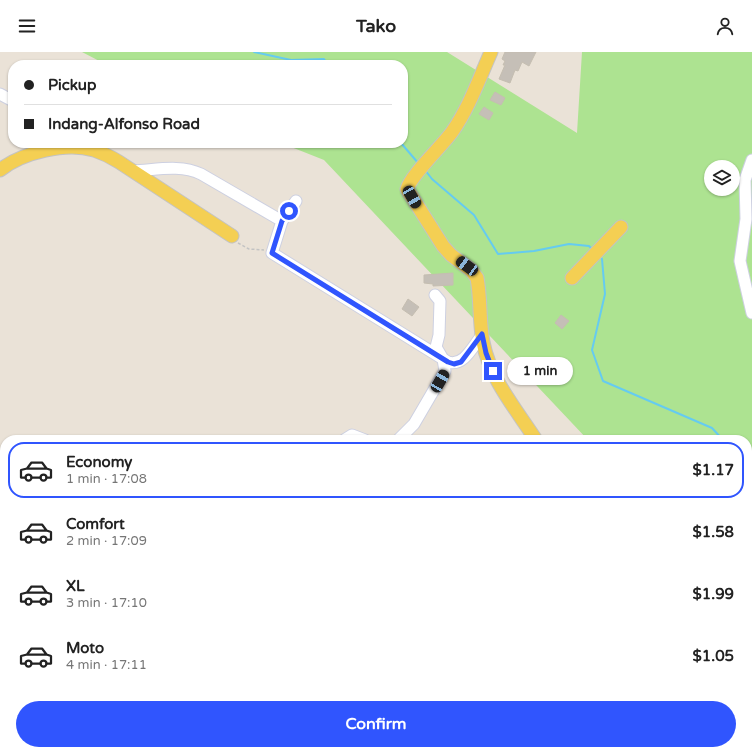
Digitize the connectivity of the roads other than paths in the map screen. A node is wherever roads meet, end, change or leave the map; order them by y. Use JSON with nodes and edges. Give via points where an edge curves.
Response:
{"nodes":[{"id":1,"x":491,"y":52,"type":"edge"},
{"id":2,"x":77,"y":148,"type":"edge"},
{"id":3,"x":92,"y":148,"type":"edge"},
{"id":4,"x":752,"y":160,"type":"edge"},
{"id":5,"x":0,"y":170,"type":"edge"},
{"id":6,"x":133,"y":171,"type":"junction"},
{"id":7,"x":296,"y":201,"type":"dead end"},
{"id":8,"x":282,"y":221,"type":"junction"},
{"id":9,"x":620,"y":227,"type":"dead end"},
{"id":10,"x":232,"y":236,"type":"road end"},
{"id":11,"x":572,"y":278,"type":"dead end"},
{"id":12,"x":435,"y":295,"type":"dead end"},
{"id":13,"x":752,"y":313,"type":"edge"},
{"id":14,"x":482,"y":334,"type":"junction"},
{"id":15,"x":443,"y":360,"type":"junction"},
{"id":16,"x":403,"y":435,"type":"edge"},
{"id":17,"x":533,"y":435,"type":"edge"}],
"edges":[{"from":1,"to":14,"type":"main road","via":[[460,120],[412,180],[407,190],[447,251],[472,270],[477,278]]},
{"from":2,"to":5,"type":"main road","via":[[42,151],[25,156]]},
{"from":3,"to":6,"type":"main road"},
{"from":4,"to":13,"type":"street","via":[[745,180],[746,219],[740,261]]},
{"from":6,"to":8,"type":"street","via":[[189,169]]},
{"from":6,"to":10,"type":"main road"},
{"from":7,"to":8,"type":"street"},
{"from":8,"to":15,"type":"street","via":[[272,253]]},
{"from":9,"to":11,"type":"main road"},
{"from":12,"to":15,"type":"street","via":[[440,301],[439,335],[436,346]]},
{"from":14,"to":15,"type":"street","via":[[461,362],[454,364]]},
{"from":14,"to":17,"type":"main road","via":[[486,353],[498,381]]},
{"from":15,"to":16,"type":"street","via":[[445,371],[414,424]]}]}
